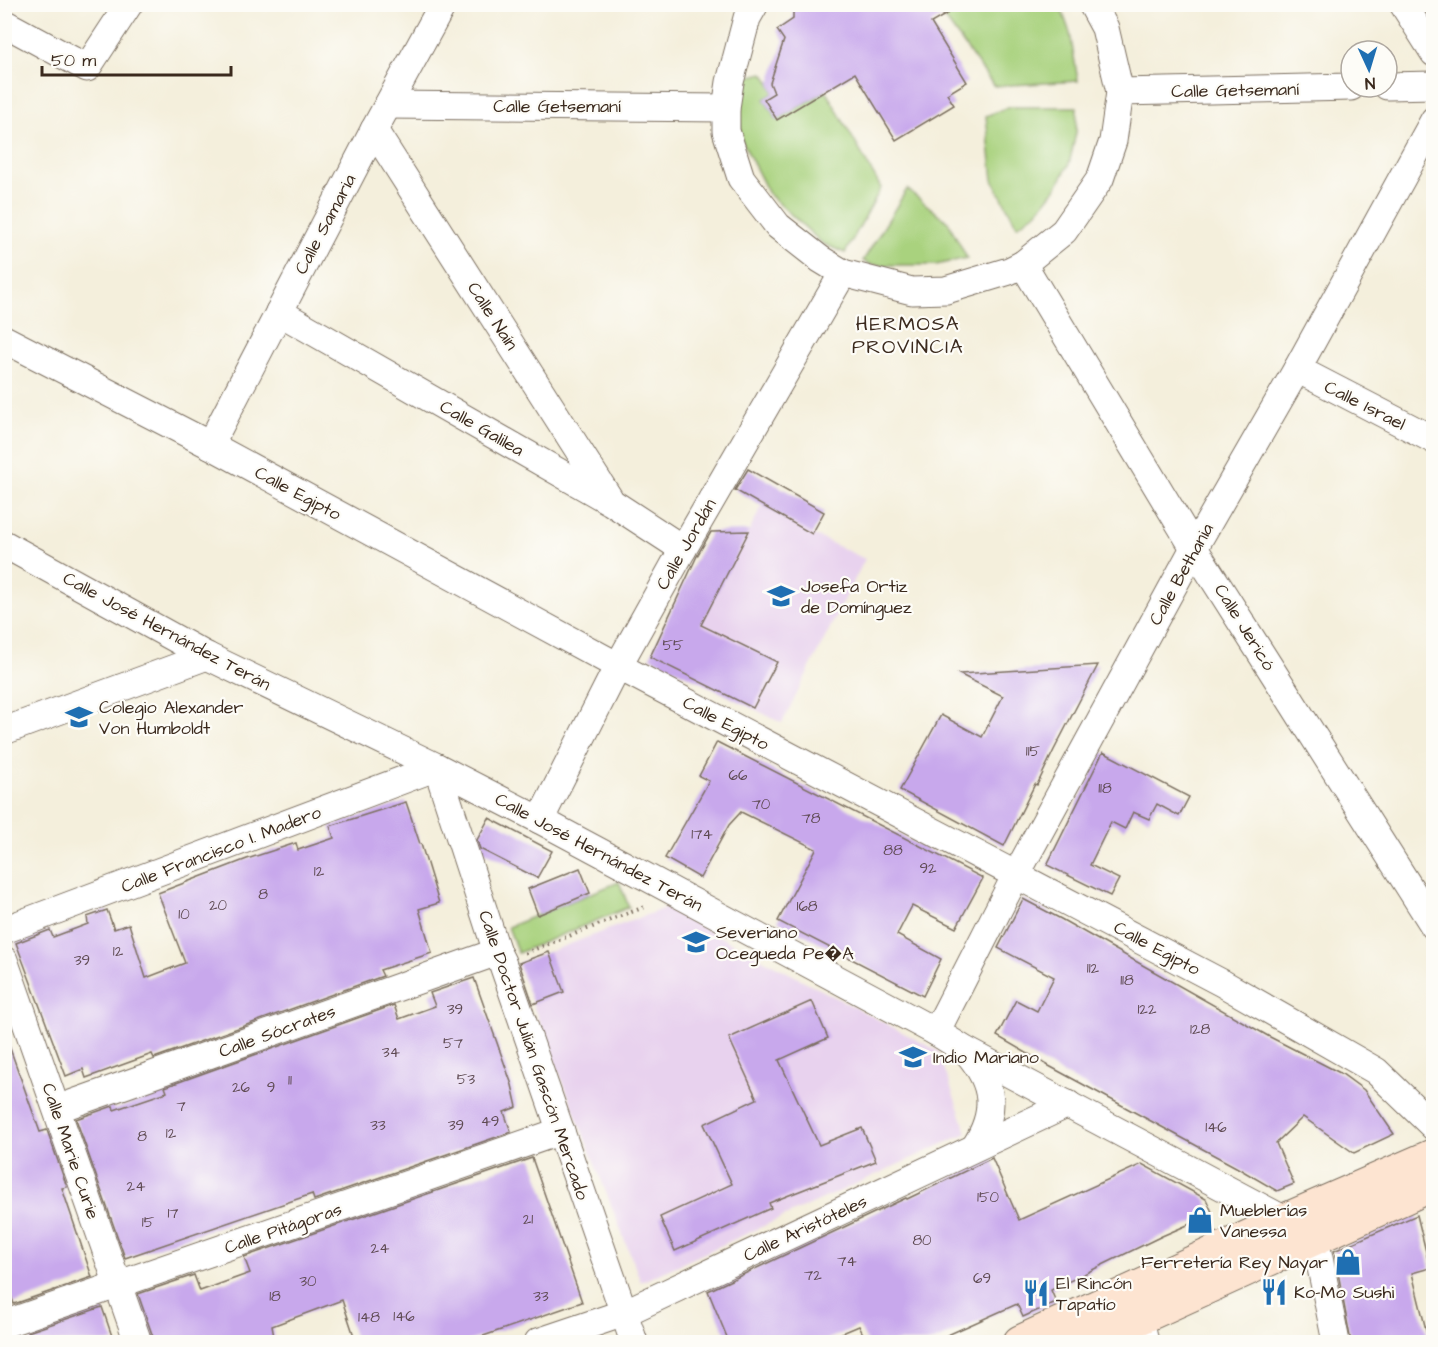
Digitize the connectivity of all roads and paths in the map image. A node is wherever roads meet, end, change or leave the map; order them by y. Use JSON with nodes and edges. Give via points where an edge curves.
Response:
{"nodes":[{"id":1,"x":129,"y":4,"type":"edge"},
{"id":2,"x":443,"y":4,"type":"edge"},
{"id":3,"x":755,"y":4,"type":"edge"},
{"id":4,"x":1092,"y":4,"type":"edge"},
{"id":5,"x":1403,"y":4,"type":"edge"},
{"id":6,"x":4,"y":23,"type":"edge"},
{"id":7,"x":1434,"y":53,"type":"edge"},
{"id":8,"x":1434,"y":85,"type":"edge"},
{"id":9,"x":1399,"y":86,"type":"edge"},
{"id":10,"x":1339,"y":87,"type":"edge"},
{"id":11,"x":1120,"y":92,"type":"junction"},
{"id":12,"x":388,"y":105,"type":"junction"},
{"id":13,"x":726,"y":108,"type":"junction"},
{"id":14,"x":1434,"y":120,"type":"edge"},
{"id":15,"x":374,"y":130,"type":"junction"},
{"id":16,"x":1023,"y":264,"type":"junction"},
{"id":17,"x":843,"y":273,"type":"junction"},
{"id":18,"x":279,"y":312,"type":"junction"},
{"id":19,"x":4,"y":339,"type":"edge"},
{"id":20,"x":1297,"y":369,"type":"junction"},
{"id":21,"x":1434,"y":440,"type":"edge"},
{"id":22,"x":210,"y":445,"type":"junction"},
{"id":23,"x":611,"y":502,"type":"junction"},
{"id":24,"x":4,"y":544,"type":"edge"},
{"id":25,"x":1194,"y":548,"type":"junction"},
{"id":26,"x":683,"y":549,"type":"junction"},
{"id":27,"x":207,"y":656,"type":"junction"},
{"id":28,"x":618,"y":666,"type":"junction"},
{"id":29,"x":4,"y":731,"type":"edge"},
{"id":30,"x":437,"y":767,"type":"junction"},
{"id":31,"x":540,"y":820,"type":"junction"},
{"id":32,"x":1016,"y":875,"type":"junction"},
{"id":33,"x":678,"y":894,"type":"junction"},
{"id":34,"x":1434,"y":926,"type":"edge"},
{"id":35,"x":4,"y":930,"type":"edge"},
{"id":36,"x":499,"y":957,"type":"junction"},
{"id":37,"x":4,"y":960,"type":"edge"},
{"id":38,"x":936,"y":1032,"type":"junction"},
{"id":39,"x":965,"y":1050,"type":"junction"},
{"id":40,"x":1068,"y":1104,"type":"junction"},
{"id":41,"x":57,"y":1109,"type":"junction"},
{"id":42,"x":1434,"y":1127,"type":"edge"},
{"id":43,"x":561,"y":1131,"type":"junction"},
{"id":44,"x":975,"y":1147,"type":"junction"},
{"id":45,"x":1434,"y":1155,"type":"edge"},
{"id":46,"x":1434,"y":1184,"type":"edge"},
{"id":47,"x":1285,"y":1220,"type":"junction"},
{"id":48,"x":1315,"y":1238,"type":"junction"},
{"id":49,"x":117,"y":1286,"type":"junction"},
{"id":50,"x":624,"y":1313,"type":"junction"},
{"id":51,"x":4,"y":1324,"type":"edge"},
{"id":52,"x":1143,"y":1330,"type":"edge"},
{"id":53,"x":138,"y":1342,"type":"edge"},
{"id":54,"x":538,"y":1342,"type":"edge"},
{"id":55,"x":634,"y":1342,"type":"edge"},
{"id":56,"x":1020,"y":1342,"type":"edge"},
{"id":57,"x":1087,"y":1342,"type":"edge"},
{"id":58,"x":1336,"y":1342,"type":"edge"}],
"edges":[{"from":1,"to":6,"type":"street","via":[[87,68]]},
{"from":2,"to":12,"type":"street","name":"Calle Samaria"},
{"from":3,"to":13,"type":"street","via":[[747,18]]},
{"from":4,"to":11,"type":"street","via":[[1105,28]]},
{"from":5,"to":7,"type":"street"},
{"from":8,"to":9,"type":"street"},
{"from":10,"to":11,"type":"street","name":"Calle Getsemaní"},
{"from":11,"to":16,"type":"street","via":[[1113,141],[1100,179],[1064,231]]},
{"from":12,"to":13,"type":"street","name":"Calle Getsemaní"},
{"from":12,"to":15,"type":"street","name":"Calle Samaria"},
{"from":13,"to":17,"type":"street","via":[[726,131],[741,178],[778,226]]},
{"from":14,"to":20,"type":"street","name":"Calle Bethania"},
{"from":15,"to":18,"type":"street","name":"Calle Samaria"},
{"from":15,"to":23,"type":"street","name":"Calle Naín"},
{"from":16,"to":17,"type":"street","via":[[946,290],[912,291]]},
{"from":16,"to":25,"type":"street","name":"Calle Jericó"},
{"from":17,"to":26,"type":"street","name":"Calle Jordán"},
{"from":18,"to":22,"type":"street","name":"Calle Samaria"},
{"from":18,"to":23,"type":"street","name":"Calle Galilea"},
{"from":19,"to":22,"type":"street","name":"Calle Egipto"},
{"from":20,"to":21,"type":"street","name":"Calle Israel"},
{"from":20,"to":25,"type":"street","name":"Calle Bethania"},
{"from":22,"to":28,"type":"street","name":"Calle Egipto"},
{"from":23,"to":26,"type":"street","name":"Calle Galilea"},
{"from":24,"to":27,"type":"street","name":"Calle José Hernández Terán"},
{"from":25,"to":32,"type":"street","name":"Calle Bethania"},
{"from":25,"to":34,"type":"street","name":"Calle Jericó"},
{"from":26,"to":28,"type":"street","name":"Calle Jordán"},
{"from":27,"to":29,"type":"street"},
{"from":27,"to":30,"type":"street","name":"Calle José Hernández Terán"},
{"from":28,"to":31,"type":"street","name":"Calle Jordán"},
{"from":28,"to":32,"type":"street","name":"Calle Egipto"},
{"from":30,"to":31,"type":"street","name":"Calle José Hernández Terán"},
{"from":30,"to":35,"type":"street","name":"Calle Francisco I. Madero"},
{"from":30,"to":36,"type":"street","name":"Calle Doctor Julián Gascón Mercado"},
{"from":31,"to":33,"type":"street","name":"Calle José Hernández Terán"},
{"from":32,"to":38,"type":"street","name":"Calle Bethania"},
{"from":32,"to":42,"type":"street","name":"Calle Egipto","via":[[1222,983],[1376,1071]]},
{"from":33,"to":36,"type":"path"},
{"from":33,"to":38,"type":"street","name":"Calle José Hernández Terán"},
{"from":36,"to":41,"type":"street","name":"Calle Sócrates"},
{"from":36,"to":43,"type":"street","name":"Calle Doctor Julián Gascón Mercado"},
{"from":37,"to":41,"type":"street","name":"Calle Marie Curie"},
{"from":38,"to":39,"type":"street","name":"Calle José Hernández Terán"},
{"from":39,"to":40,"type":"street","name":"Calle José Hernández Terán"},
{"from":39,"to":44,"type":"street","via":[[984,1077],[990,1094],[990,1113]]},
{"from":40,"to":44,"type":"street","name":"Calle Aristóteles"},
{"from":40,"to":47,"type":"street","name":"Calle José Hernández Terán"},
{"from":41,"to":49,"type":"street","name":"Calle Marie Curie"},
{"from":43,"to":49,"type":"street","name":"Calle Pitágoras"},
{"from":43,"to":50,"type":"street","name":"Calle Doctor Julián Gascón Mercado"},
{"from":44,"to":50,"type":"street","name":"Calle Aristóteles"},
{"from":45,"to":47,"type":"main road"},
{"from":46,"to":48,"type":"main road"},
{"from":47,"to":56,"type":"main road"},
{"from":48,"to":52,"type":"main road"},
{"from":48,"to":58,"type":"street"},
{"from":49,"to":51,"type":"street","name":"Calle Pitágoras"},
{"from":49,"to":53,"type":"street","name":"Calle Marie Curie"},
{"from":50,"to":54,"type":"street","name":"Calle Aristóteles"},
{"from":50,"to":55,"type":"street","name":"Calle Doctor Julián Gascón Mercado"},
{"from":52,"to":57,"type":"main road"}]}
